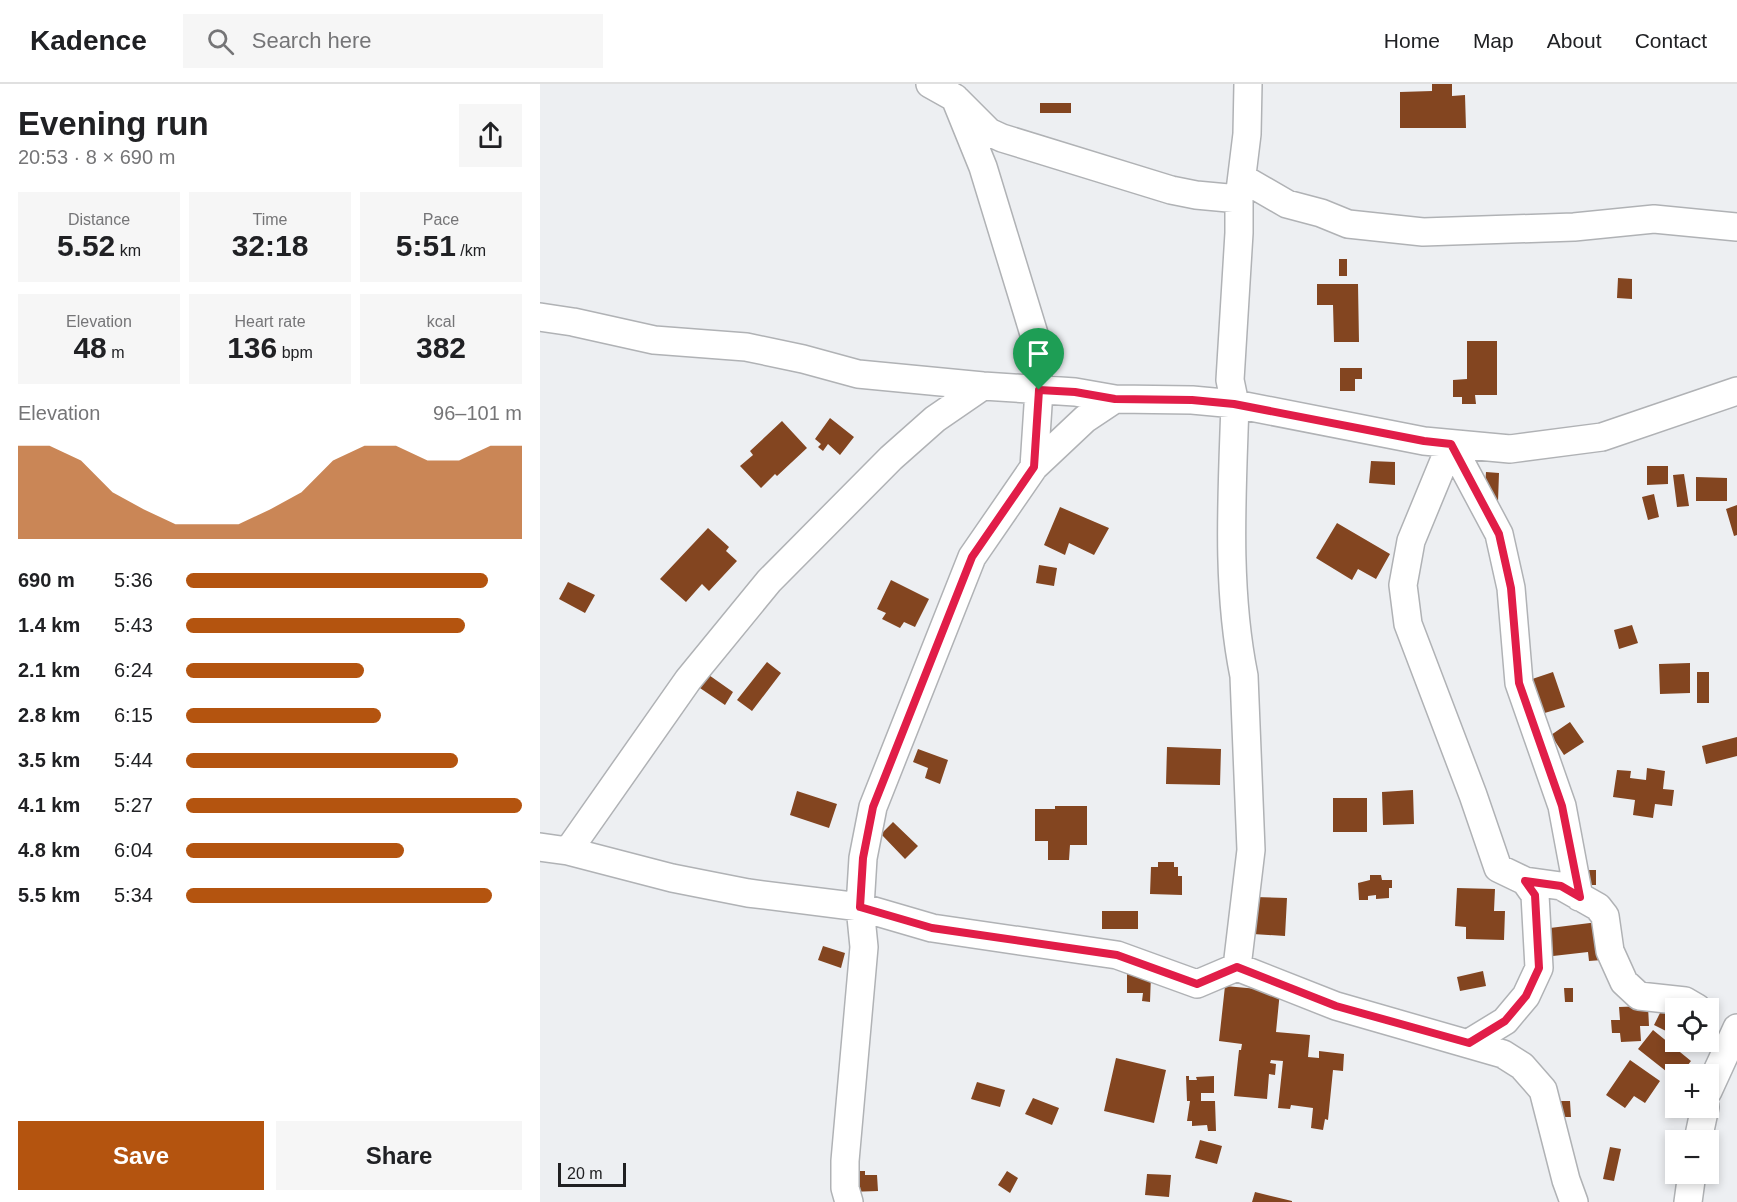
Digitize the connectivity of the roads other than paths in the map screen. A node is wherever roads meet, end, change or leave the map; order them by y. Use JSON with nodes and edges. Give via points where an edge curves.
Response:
{"nodes":[{"id":1,"x":930,"y":84,"type":"edge"},
{"id":2,"x":1248,"y":84,"type":"edge"},
{"id":3,"x":955,"y":98,"type":"junction"},
{"id":4,"x":1240,"y":189,"type":"junction"},
{"id":5,"x":1737,"y":227,"type":"edge"},
{"id":6,"x":540,"y":317,"type":"edge"},
{"id":7,"x":983,"y":386,"type":"junction"},
{"id":8,"x":1039,"y":390,"type":"junction"},
{"id":9,"x":1737,"y":392,"type":"edge"},
{"id":10,"x":1115,"y":399,"type":"junction"},
{"id":11,"x":1234,"y":404,"type":"junction"},
{"id":12,"x":1451,"y":444,"type":"junction"},
{"id":13,"x":1034,"y":467,"type":"junction"},
{"id":14,"x":540,"y":847,"type":"edge"},
{"id":15,"x":568,"y":851,"type":"junction"},
{"id":16,"x":1525,"y":881,"type":"junction"},
{"id":17,"x":1580,"y":897,"type":"junction"},
{"id":18,"x":860,"y":907,"type":"junction"},
{"id":19,"x":1237,"y":967,"type":"junction"},
{"id":20,"x":1665,"y":999,"type":"edge"},
{"id":21,"x":1719,"y":1020,"type":"edge"},
{"id":22,"x":1736,"y":1028,"type":"edge"},
{"id":23,"x":1469,"y":1043,"type":"junction"},
{"id":24,"x":1719,"y":1066,"type":"edge"},
{"id":25,"x":1690,"y":1184,"type":"edge"},
{"id":26,"x":849,"y":1202,"type":"edge"},
{"id":27,"x":1575,"y":1202,"type":"edge"},
{"id":28,"x":1688,"y":1202,"type":"edge"}],
"edges":[{"from":1,"to":3,"type":"street"},
{"from":2,"to":4,"type":"street"},
{"from":3,"to":4,"type":"street","via":[[989,132],[1002,138],[1171,190],[1196,195]]},
{"from":3,"to":8,"type":"street","via":[[983,167],[1034,334]]},
{"from":4,"to":5,"type":"street","via":[[1348,224],[1413,231],[1574,227],[1654,219]]},
{"from":4,"to":11,"type":"street","via":[[1230,373]]},
{"from":6,"to":7,"type":"street","via":[[654,340],[746,347],[858,374]]},
{"from":7,"to":8,"type":"street"},
{"from":7,"to":15,"type":"street","via":[[935,419],[891,458],[770,581],[688,680]]},
{"from":8,"to":10,"type":"street"},
{"from":8,"to":13,"type":"street"},
{"from":9,"to":12,"type":"street","via":[[1602,437],[1510,449]]},
{"from":10,"to":11,"type":"street"},
{"from":10,"to":13,"type":"street","via":[[1085,419]]},
{"from":11,"to":12,"type":"street"},
{"from":11,"to":19,"type":"street","via":[[1231,563],[1244,676],[1251,850]]},
{"from":12,"to":16,"type":"street","via":[[1411,541],[1404,585],[1408,624],[1498,868]]},
{"from":12,"to":17,"type":"street","via":[[1499,534],[1511,588],[1519,683],[1562,806]]},
{"from":13,"to":18,"type":"street","via":[[972,557],[890,764],[873,807],[863,858]]},
{"from":14,"to":15,"type":"street"},
{"from":15,"to":18,"type":"street","via":[[704,885]]},
{"from":16,"to":17,"type":"street","via":[[1561,886]]},
{"from":16,"to":23,"type":"street","via":[[1535,895],[1539,968],[1526,996],[1505,1021]]},
{"from":17,"to":20,"type":"street","via":[[1605,916],[1610,951],[1624,982],[1639,996]]},
{"from":18,"to":19,"type":"street","via":[[932,928],[1117,955],[1197,984]]},
{"from":18,"to":26,"type":"street","via":[[864,947],[845,1161]]},
{"from":19,"to":23,"type":"street","via":[[1336,1006]]},
{"from":21,"to":22,"type":"street"},
{"from":22,"to":24,"type":"street"},
{"from":23,"to":27,"type":"street","via":[[1503,1054],[1522,1066],[1543,1090]]},
{"from":25,"to":28,"type":"street"}]}
